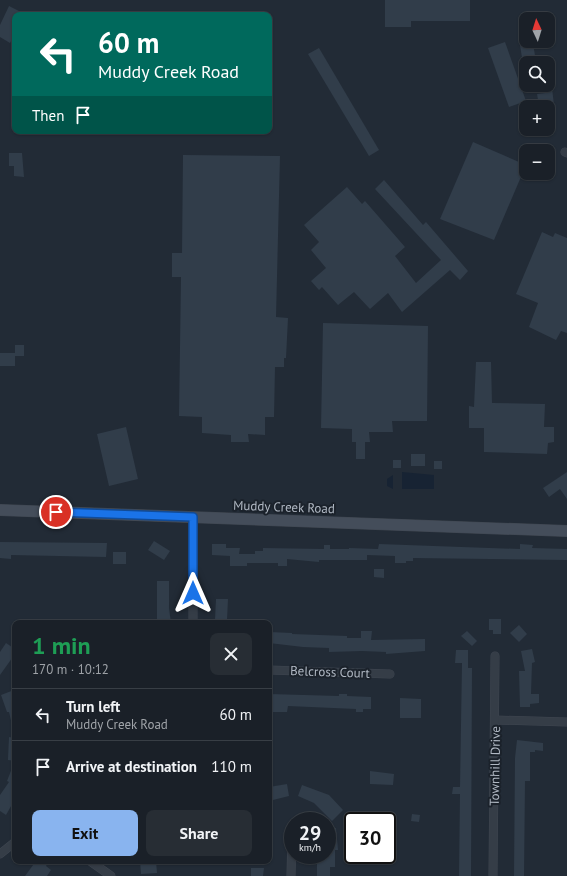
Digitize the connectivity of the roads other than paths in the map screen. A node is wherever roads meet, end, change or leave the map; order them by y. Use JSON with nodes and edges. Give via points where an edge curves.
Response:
{"nodes":[{"id":1,"x":0,"y":510,"type":"edge"},
{"id":2,"x":193,"y":517,"type":"junction"},
{"id":3,"x":567,"y":531,"type":"edge"},
{"id":4,"x":193,"y":620,"type":"edge"},
{"id":5,"x":495,"y":656,"type":"dead end"},
{"id":6,"x":272,"y":670,"type":"edge"},
{"id":7,"x":390,"y":674,"type":"dead end"},
{"id":8,"x":495,"y":720,"type":"junction"},
{"id":9,"x":567,"y":722,"type":"edge"},
{"id":10,"x":12,"y":844,"type":"edge"},
{"id":11,"x":0,"y":854,"type":"edge"},
{"id":12,"x":94,"y":864,"type":"edge"},
{"id":13,"x":291,"y":864,"type":"edge"},
{"id":14,"x":111,"y":876,"type":"edge"},
{"id":15,"x":291,"y":876,"type":"edge"},
{"id":16,"x":493,"y":876,"type":"edge"}],
"edges":[{"from":1,"to":2,"type":"street","name":"Muddy Creek Road"},
{"from":2,"to":3,"type":"street","name":"Muddy Creek Road"},
{"from":2,"to":4,"type":"street"},
{"from":5,"to":8,"type":"street","name":"Townhill Drive"},
{"from":6,"to":7,"type":"street","name":"Belcross Court"},
{"from":8,"to":9,"type":"street"},
{"from":8,"to":16,"type":"street","name":"Townhill Drive"},
{"from":10,"to":11,"type":"street"},
{"from":12,"to":14,"type":"street"},
{"from":13,"to":15,"type":"street"}]}
